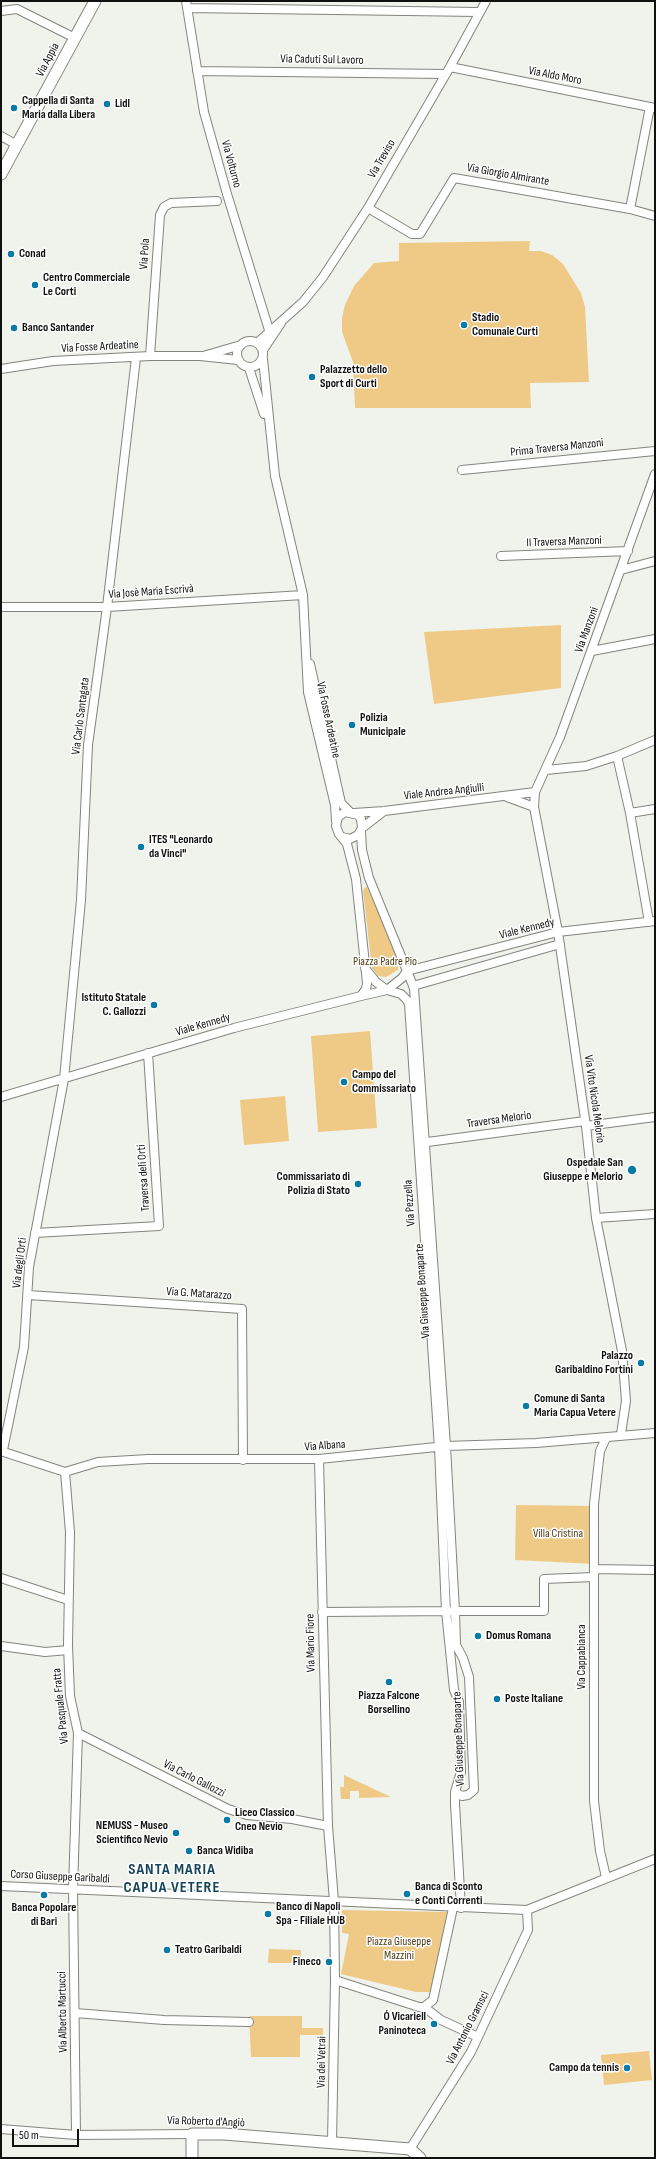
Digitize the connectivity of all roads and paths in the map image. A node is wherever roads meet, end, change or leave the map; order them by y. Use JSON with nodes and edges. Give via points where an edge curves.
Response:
{"nodes":[{"id":1,"x":95,"y":1,"type":"edge"},
{"id":2,"x":486,"y":1,"type":"edge"},
{"id":3,"x":186,"y":4,"type":"edge"},
{"id":4,"x":1,"y":11,"type":"edge"},
{"id":5,"x":479,"y":12,"type":"junction"},
{"id":6,"x":75,"y":38,"type":"junction"},
{"id":7,"x":448,"y":70,"type":"junction"},
{"id":8,"x":197,"y":71,"type":"junction"},
{"id":9,"x":653,"y":108,"type":"edge"},
{"id":10,"x":1,"y":136,"type":"edge"},
{"id":11,"x":17,"y":145,"type":"junction"},
{"id":12,"x":1,"y":174,"type":"edge"},
{"id":13,"x":217,"y":201,"type":"dead end"},
{"id":14,"x":368,"y":208,"type":"junction"},
{"id":15,"x":630,"y":209,"type":"junction"},
{"id":16,"x":655,"y":216,"type":"edge"},
{"id":17,"x":284,"y":318,"type":"junction"},
{"id":18,"x":269,"y":330,"type":"junction"},
{"id":19,"x":256,"y":343,"type":"junction"},
{"id":20,"x":241,"y":345,"type":"junction"},
{"id":21,"x":263,"y":350,"type":"junction"},
{"id":22,"x":150,"y":356,"type":"junction"},
{"id":23,"x":200,"y":356,"type":"junction"},
{"id":24,"x":136,"y":358,"type":"junction"},
{"id":25,"x":263,"y":359,"type":"junction"},
{"id":26,"x":238,"y":360,"type":"junction"},
{"id":27,"x":249,"y":368,"type":"junction"},
{"id":28,"x":1,"y":369,"type":"edge"},
{"id":29,"x":270,"y":432,"type":"junction"},
{"id":30,"x":655,"y":451,"type":"edge"},
{"id":31,"x":462,"y":470,"type":"dead end"},
{"id":32,"x":655,"y":474,"type":"edge"},
{"id":33,"x":628,"y":551,"type":"junction"},
{"id":34,"x":501,"y":556,"type":"dead end"},
{"id":35,"x":655,"y":561,"type":"edge"},
{"id":36,"x":621,"y":570,"type":"junction"},
{"id":37,"x":303,"y":595,"type":"junction"},
{"id":38,"x":1,"y":607,"type":"edge"},
{"id":39,"x":107,"y":608,"type":"junction"},
{"id":40,"x":304,"y":623,"type":"junction"},
{"id":41,"x":655,"y":639,"type":"edge"},
{"id":42,"x":592,"y":651,"type":"junction"},
{"id":43,"x":655,"y":740,"type":"edge"},
{"id":44,"x":617,"y":756,"type":"junction"},
{"id":45,"x":546,"y":770,"type":"junction"},
{"id":46,"x":535,"y":792,"type":"junction"},
{"id":47,"x":506,"y":796,"type":"junction"},
{"id":48,"x":534,"y":807,"type":"junction"},
{"id":49,"x":655,"y":809,"type":"edge"},
{"id":50,"x":384,"y":811,"type":"junction"},
{"id":51,"x":352,"y":812,"type":"junction"},
{"id":52,"x":630,"y":813,"type":"junction"},
{"id":53,"x":336,"y":821,"type":"junction"},
{"id":54,"x":362,"y":830,"type":"junction"},
{"id":55,"x":342,"y":837,"type":"junction"},
{"id":56,"x":369,"y":878,"type":"junction"},
{"id":57,"x":356,"y":879,"type":"junction"},
{"id":58,"x":652,"y":922,"type":"edge"},
{"id":59,"x":558,"y":932,"type":"junction"},
{"id":60,"x":560,"y":944,"type":"junction"},
{"id":61,"x":365,"y":967,"type":"junction"},
{"id":62,"x":407,"y":971,"type":"junction"},
{"id":63,"x":412,"y":986,"type":"junction"},
{"id":64,"x":387,"y":990,"type":"junction"},
{"id":65,"x":361,"y":996,"type":"junction"},
{"id":66,"x":148,"y":1054,"type":"junction"},
{"id":67,"x":64,"y":1079,"type":"junction"},
{"id":68,"x":1,"y":1097,"type":"edge"},
{"id":69,"x":655,"y":1117,"type":"edge"},
{"id":70,"x":585,"y":1123,"type":"junction"},
{"id":71,"x":421,"y":1143,"type":"junction"},
{"id":72,"x":655,"y":1214,"type":"edge"},
{"id":73,"x":596,"y":1218,"type":"junction"},
{"id":74,"x":35,"y":1233,"type":"junction"},
{"id":75,"x":28,"y":1296,"type":"junction"},
{"id":76,"x":655,"y":1433,"type":"edge"},
{"id":77,"x":621,"y":1434,"type":"junction"},
{"id":78,"x":606,"y":1438,"type":"junction"},
{"id":79,"x":442,"y":1447,"type":"junction"},
{"id":80,"x":2,"y":1450,"type":"edge"},
{"id":81,"x":319,"y":1459,"type":"junction"},
{"id":82,"x":243,"y":1460,"type":"junction"},
{"id":83,"x":65,"y":1472,"type":"junction"},
{"id":84,"x":655,"y":1570,"type":"edge"},
{"id":85,"x":594,"y":1573,"type":"junction"},
{"id":86,"x":1,"y":1578,"type":"edge"},
{"id":87,"x":68,"y":1600,"type":"junction"},
{"id":88,"x":446,"y":1611,"type":"junction"},
{"id":89,"x":457,"y":1611,"type":"junction"},
{"id":90,"x":322,"y":1612,"type":"junction"},
{"id":91,"x":1,"y":1646,"type":"edge"},
{"id":92,"x":68,"y":1650,"type":"junction"},
{"id":93,"x":466,"y":1665,"type":"junction"},
{"id":94,"x":453,"y":1669,"type":"junction"},
{"id":95,"x":78,"y":1733,"type":"junction"},
{"id":96,"x":456,"y":1792,"type":"junction"},
{"id":97,"x":328,"y":1826,"type":"junction"},
{"id":98,"x":655,"y":1859,"type":"edge"},
{"id":99,"x":606,"y":1877,"type":"junction"},
{"id":100,"x":1,"y":1886,"type":"edge"},
{"id":101,"x":73,"y":1889,"type":"junction"},
{"id":102,"x":334,"y":1902,"type":"junction"},
{"id":103,"x":457,"y":1908,"type":"junction"},
{"id":104,"x":527,"y":1910,"type":"junction"},
{"id":105,"x":335,"y":1980,"type":"junction"},
{"id":106,"x":424,"y":2007,"type":"junction"},
{"id":107,"x":75,"y":2013,"type":"junction"},
{"id":108,"x":249,"y":2022,"type":"dead end"},
{"id":109,"x":478,"y":2037,"type":"junction"},
{"id":110,"x":1,"y":2129,"type":"edge"},
{"id":111,"x":192,"y":2134,"type":"junction"},
{"id":112,"x":76,"y":2135,"type":"junction"},
{"id":113,"x":332,"y":2143,"type":"junction"},
{"id":114,"x":410,"y":2149,"type":"junction"},
{"id":115,"x":192,"y":2158,"type":"edge"},
{"id":116,"x":420,"y":2158,"type":"edge"}],
"edges":[{"from":1,"to":6,"type":"street","name":"Via Appia"},
{"from":2,"to":5,"type":"street","name":"Via Treviso"},
{"from":3,"to":5,"type":"street"},
{"from":3,"to":8,"type":"street","name":"Via Volturno"},
{"from":4,"to":6,"type":"street","via":[[16,9]]},
{"from":5,"to":7,"type":"street","name":"Via Treviso"},
{"from":6,"to":11,"type":"street","name":"Via Appia"},
{"from":7,"to":8,"type":"street","name":"Via Caduti Sul Lavoro"},
{"from":7,"to":9,"type":"street","name":"Via Aldo Moro"},
{"from":7,"to":14,"type":"street","name":"Via Treviso"},
{"from":8,"to":18,"type":"street","name":"Via Volturno","via":[[204,112]]},
{"from":9,"to":15,"type":"street"},
{"from":10,"to":11,"type":"street"},
{"from":11,"to":12,"type":"street","name":"Via Appia"},
{"from":13,"to":22,"type":"street","name":"Via Pola","via":[[171,203],[164,207],[160,215]]},
{"from":14,"to":15,"type":"street","name":"Via Giorgio Almirante","via":[[412,234],[420,234],[454,178]]},
{"from":14,"to":17,"type":"street","name":"Via Treviso","via":[[323,277],[303,302]]},
{"from":15,"to":16,"type":"street","name":"Via Giorgio Almirante"},
{"from":17,"to":18,"type":"street","name":"Via Treviso"},
{"from":17,"to":21,"type":"street","name":"Via Treviso"},
{"from":18,"to":19,"type":"street","name":"Via Treviso"},
{"from":19,"to":20,"type":"street","via":[[249,341]]},
{"from":19,"to":21,"type":"street"},
{"from":20,"to":23,"type":"street","name":"Via Fosse Ardeatine"},
{"from":20,"to":26,"type":"street"},
{"from":21,"to":25,"type":"street"},
{"from":22,"to":23,"type":"street","name":"Via Fosse Ardeatine"},
{"from":22,"to":24,"type":"street","name":"Via Fosse Ardeatine"},
{"from":23,"to":26,"type":"street","name":"Via Fosse Ardeatine"},
{"from":24,"to":28,"type":"street","name":"Via Fosse Ardeatine","via":[[53,361]]},
{"from":24,"to":39,"type":"street","name":"Via Carlo Santagata"},
{"from":25,"to":27,"type":"street","via":[[257,366]]},
{"from":25,"to":29,"type":"street","name":"Via Fosse Ardeatine"},
{"from":26,"to":27,"type":"street"},
{"from":27,"to":29,"type":"street","name":"Via Fosse Ardeatine"},
{"from":29,"to":37,"type":"street","name":"Via Fosse Ardeatine","via":[[275,476]]},
{"from":30,"to":31,"type":"street","name":"Prima Traversa Manzoni"},
{"from":32,"to":33,"type":"street","name":"Via Manzoni"},
{"from":33,"to":34,"type":"street","name":"II Traversa Manzoni"},
{"from":33,"to":36,"type":"street","name":"Via Manzoni"},
{"from":35,"to":36,"type":"street"},
{"from":36,"to":42,"type":"street","name":"Via Manzoni"},
{"from":37,"to":39,"type":"street","name":"Via Josè Maria Escrivà"},
{"from":37,"to":40,"type":"street","name":"Via Fosse Ardeatine"},
{"from":38,"to":39,"type":"street","name":"Via Josè Maria Escrivà"},
{"from":39,"to":67,"type":"street","name":"Via Carlo Santagata","via":[[88,745],[81,900]]},
{"from":40,"to":51,"type":"street","name":"Via Fosse Ardeatine","via":[[313,678],[341,803]]},
{"from":40,"to":53,"type":"street","name":"Via Fosse Ardeatine","via":[[308,692],[335,805]]},
{"from":41,"to":42,"type":"street"},
{"from":42,"to":45,"type":"street","name":"Via Manzoni"},
{"from":43,"to":44,"type":"street"},
{"from":44,"to":45,"type":"street","via":[[586,766]]},
{"from":44,"to":52,"type":"street"},
{"from":45,"to":46,"type":"street","name":"Via Manzoni"},
{"from":46,"to":47,"type":"street","name":"Viale Andrea Angiulli"},
{"from":46,"to":48,"type":"street","name":"Via Vito Nicola Melorio"},
{"from":47,"to":48,"type":"street","name":"Viale Andrea Angiulli"},
{"from":47,"to":50,"type":"street","name":"Viale Andrea Angiulli"},
{"from":48,"to":59,"type":"street","name":"Via Vito Nicola Melorio"},
{"from":49,"to":52,"type":"street"},
{"from":50,"to":51,"type":"street","name":"Viale Andrea Angiulli"},
{"from":50,"to":54,"type":"street"},
{"from":51,"to":53,"type":"street","via":[[341,814]]},
{"from":51,"to":54,"type":"street","name":"Via Fosse Ardeatine","via":[[361,819]]},
{"from":52,"to":58,"type":"street"},
{"from":53,"to":55,"type":"street","name":"Via Fosse Ardeatine","via":[[336,830]]},
{"from":54,"to":55,"type":"street","via":[[355,838]]},
{"from":54,"to":56,"type":"street","name":"Via Fosse Ardeatine","via":[[362,850]]},
{"from":55,"to":57,"type":"street","name":"Via Fosse Ardeatine","via":[[347,844]]},
{"from":56,"to":57,"type":"street","via":[[363,876]]},
{"from":56,"to":62,"type":"street","name":"Via Fosse Ardeatine"},
{"from":57,"to":61,"type":"street"},
{"from":58,"to":59,"type":"street","name":"Viale Kennedy"},
{"from":59,"to":60,"type":"street","name":"Via Vito Nicola Melorio"},
{"from":59,"to":62,"type":"street","name":"Viale Kennedy"},
{"from":60,"to":63,"type":"street"},
{"from":60,"to":70,"type":"street","name":"Via Vito Nicola Melorio"},
{"from":61,"to":64,"type":"street","via":[[369,975]]},
{"from":61,"to":65,"type":"street","via":[[366,989]]},
{"from":62,"to":63,"type":"street"},
{"from":62,"to":64,"type":"street"},
{"from":63,"to":71,"type":"street"},
{"from":64,"to":65,"type":"street","name":"Viale Kennedy"},
{"from":64,"to":71,"type":"street","name":"Via Pezzella","via":[[401,994],[408,1004]]},
{"from":65,"to":66,"type":"street","name":"Viale Kennedy","via":[[234,1028]]},
{"from":66,"to":67,"type":"street","name":"Viale Kennedy"},
{"from":66,"to":74,"type":"street","name":"Traversa deli Orti","via":[[159,1226]]},
{"from":67,"to":68,"type":"street","name":"Viale Kennedy"},
{"from":67,"to":74,"type":"street","name":"Via degli Orti"},
{"from":69,"to":70,"type":"street","name":"Traversa Melorio"},
{"from":70,"to":71,"type":"street","name":"Traversa Melorio"},
{"from":70,"to":73,"type":"street","name":"Via Vito Nicola Melorio"},
{"from":71,"to":79,"type":"street","name":"Via Pezzella"},
{"from":72,"to":73,"type":"street"},
{"from":73,"to":77,"type":"street","name":"Via Vito Nicola Melorio","via":[[622,1351],[626,1401]]},
{"from":74,"to":75,"type":"street","name":"Via degli Orti","via":[[29,1267]]},
{"from":75,"to":80,"type":"street","name":"Via degli Orti","via":[[24,1347]]},
{"from":75,"to":82,"type":"street","name":"Via G. Matarazzo","via":[[242,1309]]},
{"from":76,"to":77,"type":"street","name":"Via Albana"},
{"from":77,"to":78,"type":"street","name":"Via Albana"},
{"from":78,"to":79,"type":"street","name":"Via Albana"},
{"from":78,"to":85,"type":"street","name":"Via Cappabianca","via":[[600,1451],[594,1504]]},
{"from":79,"to":81,"type":"street","name":"Via Albana"},
{"from":79,"to":88,"type":"street","name":"Via Giuseppe Bonaparte"},
{"from":79,"to":89,"type":"street","name":"Via Giuseppe Bonaparte"},
{"from":80,"to":83,"type":"street"},
{"from":81,"to":82,"type":"street","name":"Via Albana"},
{"from":81,"to":90,"type":"street","name":"Via Mario Fiore"},
{"from":82,"to":83,"type":"street","name":"Via Albana","via":[[148,1459],[98,1462]]},
{"from":83,"to":87,"type":"street","name":"Via Pasquale Fratta","via":[[70,1540]]},
{"from":84,"to":85,"type":"street"},
{"from":85,"to":89,"type":"street","via":[[544,1579],[544,1611]]},
{"from":85,"to":99,"type":"street","name":"Via Cappabianca","via":[[594,1801]]},
{"from":86,"to":87,"type":"street"},
{"from":87,"to":92,"type":"street","name":"Via Pasquale Fratta"},
{"from":88,"to":89,"type":"street"},
{"from":88,"to":90,"type":"street"},
{"from":88,"to":94,"type":"street","name":"Via Giuseppe Bonaparte"},
{"from":89,"to":93,"type":"street","name":"Via Giuseppe Bonaparte","via":[[456,1646]]},
{"from":90,"to":97,"type":"street","name":"Via Mario Fiore"},
{"from":91,"to":92,"type":"street","via":[[45,1652]]},
{"from":92,"to":95,"type":"street","name":"Via Pasquale Fratta","via":[[70,1696]]},
{"from":93,"to":94,"type":"street"},
{"from":93,"to":96,"type":"street","name":"Via Giuseppe Bonaparte","via":[[469,1677],[474,1790],[462,1796]]},
{"from":94,"to":96,"type":"street","name":"Via Giuseppe Bonaparte","via":[[454,1690],[459,1702],[460,1729],[461,1772]]},
{"from":95,"to":97,"type":"street","name":"Via Carlo Gallozzi","via":[[228,1809],[247,1815],[292,1819]]},
{"from":95,"to":101,"type":"street","name":"Via Pasquale Fratta"},
{"from":96,"to":103,"type":"street","name":"Via Giuseppe Bonaparte"},
{"from":97,"to":102,"type":"street"},
{"from":98,"to":99,"type":"street"},
{"from":99,"to":104,"type":"street"},
{"from":100,"to":101,"type":"street","name":"Corso Giuseppe Garibaldi"},
{"from":101,"to":102,"type":"street","name":"Corso Giuseppe Garibaldi"},
{"from":101,"to":107,"type":"street","name":"Via Alberto Martucci"},
{"from":102,"to":103,"type":"street"},
{"from":102,"to":105,"type":"street"},
{"from":103,"to":104,"type":"street"},
{"from":103,"to":106,"type":"street","via":[[433,2000]]},
{"from":104,"to":109,"type":"street","name":"Via Antonio Gramsci","via":[[528,1930]]},
{"from":105,"to":106,"type":"street"},
{"from":105,"to":113,"type":"street","name":"Via dei Vetrai"},
{"from":106,"to":109,"type":"street","via":[[441,2020]]},
{"from":107,"to":108,"type":"street","via":[[164,2020]]},
{"from":107,"to":112,"type":"street","name":"Via Alberto Martucci"},
{"from":109,"to":114,"type":"street","name":"Via Antonio Gramsci","via":[[452,2084]]},
{"from":110,"to":112,"type":"street","name":"Via Roberto d'Angiò"},
{"from":111,"to":112,"type":"street","name":"Via Roberto d'Angiò"},
{"from":111,"to":113,"type":"street","name":"Via Roberto d'Angiò","via":[[224,2134]]},
{"from":111,"to":115,"type":"street"},
{"from":113,"to":114,"type":"street","name":"Via Roberto d'Angiò"},
{"from":114,"to":116,"type":"street"}]}
